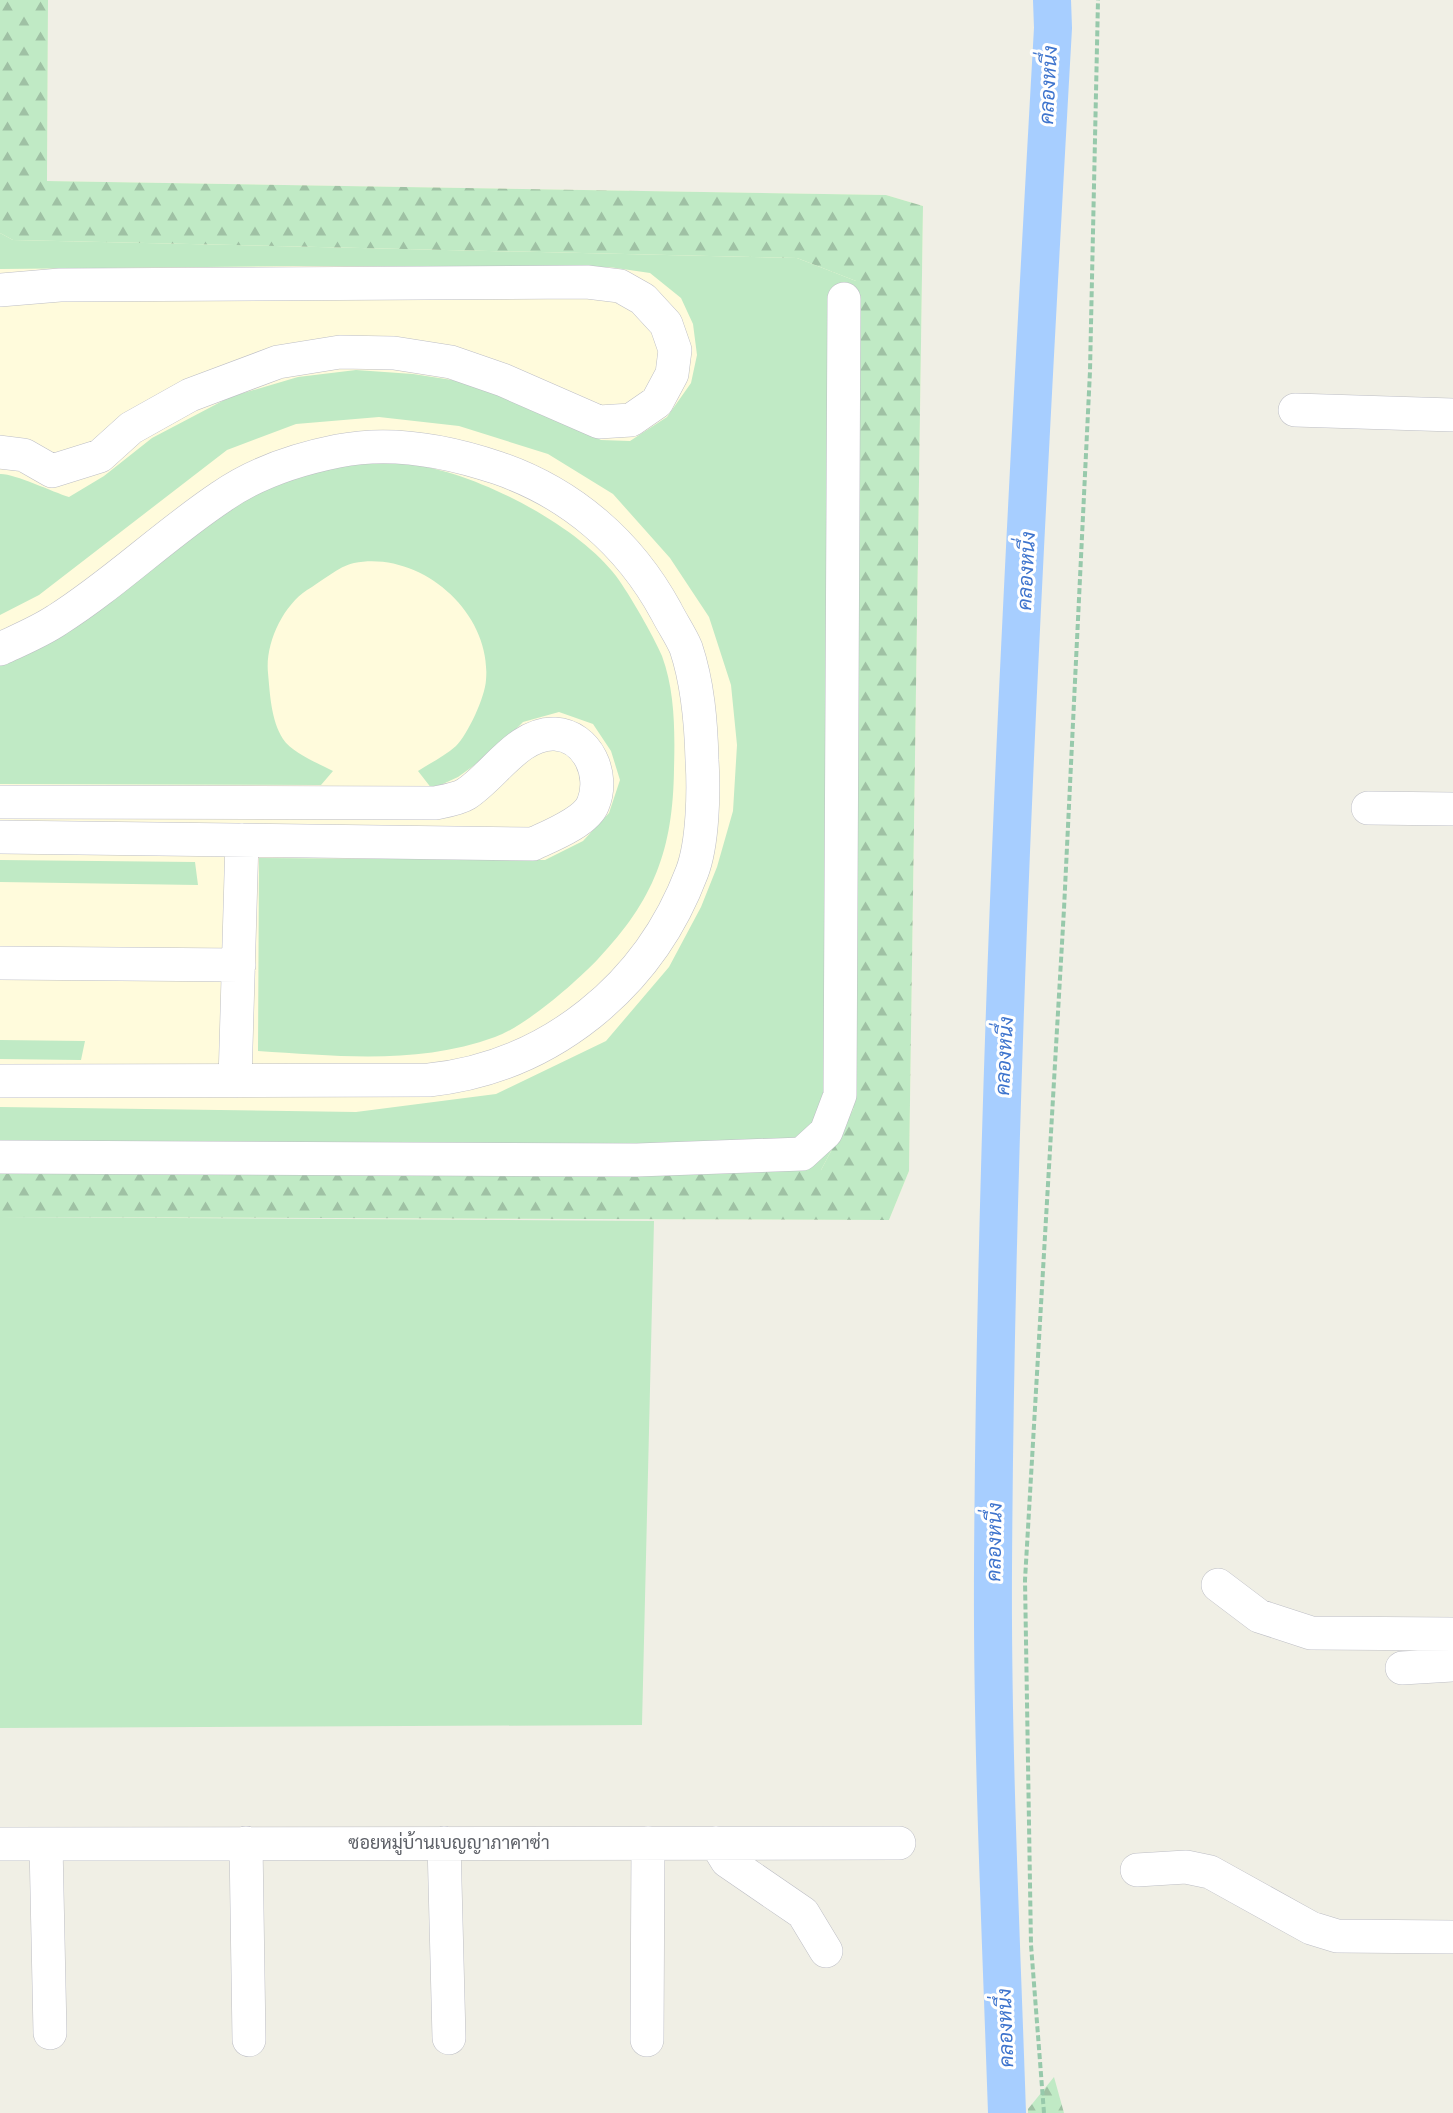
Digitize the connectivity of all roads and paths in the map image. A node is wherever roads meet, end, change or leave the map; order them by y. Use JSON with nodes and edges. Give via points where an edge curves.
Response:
{"nodes":[{"id":1,"x":1098,"y":0,"type":"edge"},
{"id":2,"x":0,"y":290,"type":"edge"},
{"id":3,"x":844,"y":299,"type":"dead end"},
{"id":4,"x":1295,"y":410,"type":"dead end"},
{"id":5,"x":1453,"y":416,"type":"edge"},
{"id":6,"x":0,"y":452,"type":"edge"},
{"id":7,"x":0,"y":649,"type":"edge"},
{"id":8,"x":0,"y":802,"type":"edge"},
{"id":9,"x":1368,"y":808,"type":"dead end"},
{"id":10,"x":1453,"y":809,"type":"edge"},
{"id":11,"x":0,"y":837,"type":"edge"},
{"id":12,"x":242,"y":840,"type":"junction"},
{"id":13,"x":0,"y":963,"type":"edge"},
{"id":14,"x":239,"y":965,"type":"junction"},
{"id":15,"x":235,"y":1080,"type":"junction"},
{"id":16,"x":0,"y":1082,"type":"edge"},
{"id":17,"x":0,"y":1157,"type":"edge"},
{"id":18,"x":1218,"y":1585,"type":"dead end"},
{"id":19,"x":1453,"y":1634,"type":"edge"},
{"id":20,"x":1453,"y":1665,"type":"edge"},
{"id":21,"x":1402,"y":1668,"type":"dead end"},
{"id":22,"x":246,"y":1843,"type":"junction"},
{"id":23,"x":444,"y":1843,"type":"junction"},
{"id":24,"x":648,"y":1843,"type":"junction"},
{"id":25,"x":716,"y":1843,"type":"junction"},
{"id":26,"x":899,"y":1843,"type":"dead end"},
{"id":27,"x":0,"y":1844,"type":"edge"},
{"id":28,"x":46,"y":1844,"type":"junction"},
{"id":29,"x":1137,"y":1870,"type":"dead end"},
{"id":30,"x":1437,"y":1937,"type":"edge"},
{"id":31,"x":826,"y":1951,"type":"dead end"},
{"id":32,"x":50,"y":2033,"type":"dead end"},
{"id":33,"x":449,"y":2038,"type":"dead end"},
{"id":34,"x":249,"y":2040,"type":"dead end"},
{"id":35,"x":647,"y":2040,"type":"dead end"},
{"id":36,"x":1044,"y":2113,"type":"edge"}],
"edges":[{"from":1,"to":36,"type":"path","via":[[1090,371],[1025,1580],[1031,1945]]},
{"from":2,"to":6,"type":"street","via":[[60,285],[587,282],[620,286],[643,299],[666,324],[675,350],[672,374],[657,402],[631,420],[599,423],[503,380],[451,362],[394,353],[340,352],[279,362],[190,396],[131,428],[100,456],[81,464],[52,471],[24,455]]},
{"from":3,"to":17,"type":"street","via":[[840,1095],[826,1132],[802,1154],[637,1160]]},
{"from":4,"to":5,"type":"street"},
{"from":7,"to":15,"type":"street","via":[[56,621],[222,495],[276,468],[340,450],[407,447],[470,458],[534,480],[596,522],[648,577],[685,647],[700,709],[704,795],[693,870],[660,936],[619,988],[583,1022],[522,1058],[467,1076],[429,1080]]},
{"from":8,"to":12,"type":"street","via":[[435,803],[464,796],[528,739],[556,734],[577,741],[591,755],[597,780],[593,805],[568,828],[533,844]]},
{"from":9,"to":10,"type":"street"},
{"from":11,"to":12,"type":"street"},
{"from":12,"to":14,"type":"street"},
{"from":13,"to":14,"type":"street"},
{"from":14,"to":15,"type":"street"},
{"from":15,"to":16,"type":"street"},
{"from":18,"to":19,"type":"street","via":[[1259,1616],[1311,1633]]},
{"from":20,"to":21,"type":"street"},
{"from":22,"to":23,"type":"street","name":"ซอยหมู่บ้านเบญญาภาคาซ่า"},
{"from":22,"to":28,"type":"street","name":"ซอยหมู่บ้านเบญญาภาคาซ่า"},
{"from":22,"to":34,"type":"street"},
{"from":23,"to":24,"type":"street","name":"ซอยหมู่บ้านเบญญาภาคาซ่า"},
{"from":23,"to":33,"type":"street"},
{"from":24,"to":25,"type":"street","name":"ซอยหมู่บ้านเบญญาภาคาซ่า"},
{"from":24,"to":35,"type":"street"},
{"from":25,"to":26,"type":"street","name":"ซอยหมู่บ้านเบญญาภาคาซ่า"},
{"from":25,"to":31,"type":"street","via":[[727,1861],[802,1913]]},
{"from":27,"to":28,"type":"street","name":"ซอยหมู่บ้านเบญญาภาคาซ่า"},
{"from":28,"to":32,"type":"street"},
{"from":29,"to":30,"type":"street","via":[[1186,1867],[1210,1872],[1311,1928],[1337,1936]]}]}
